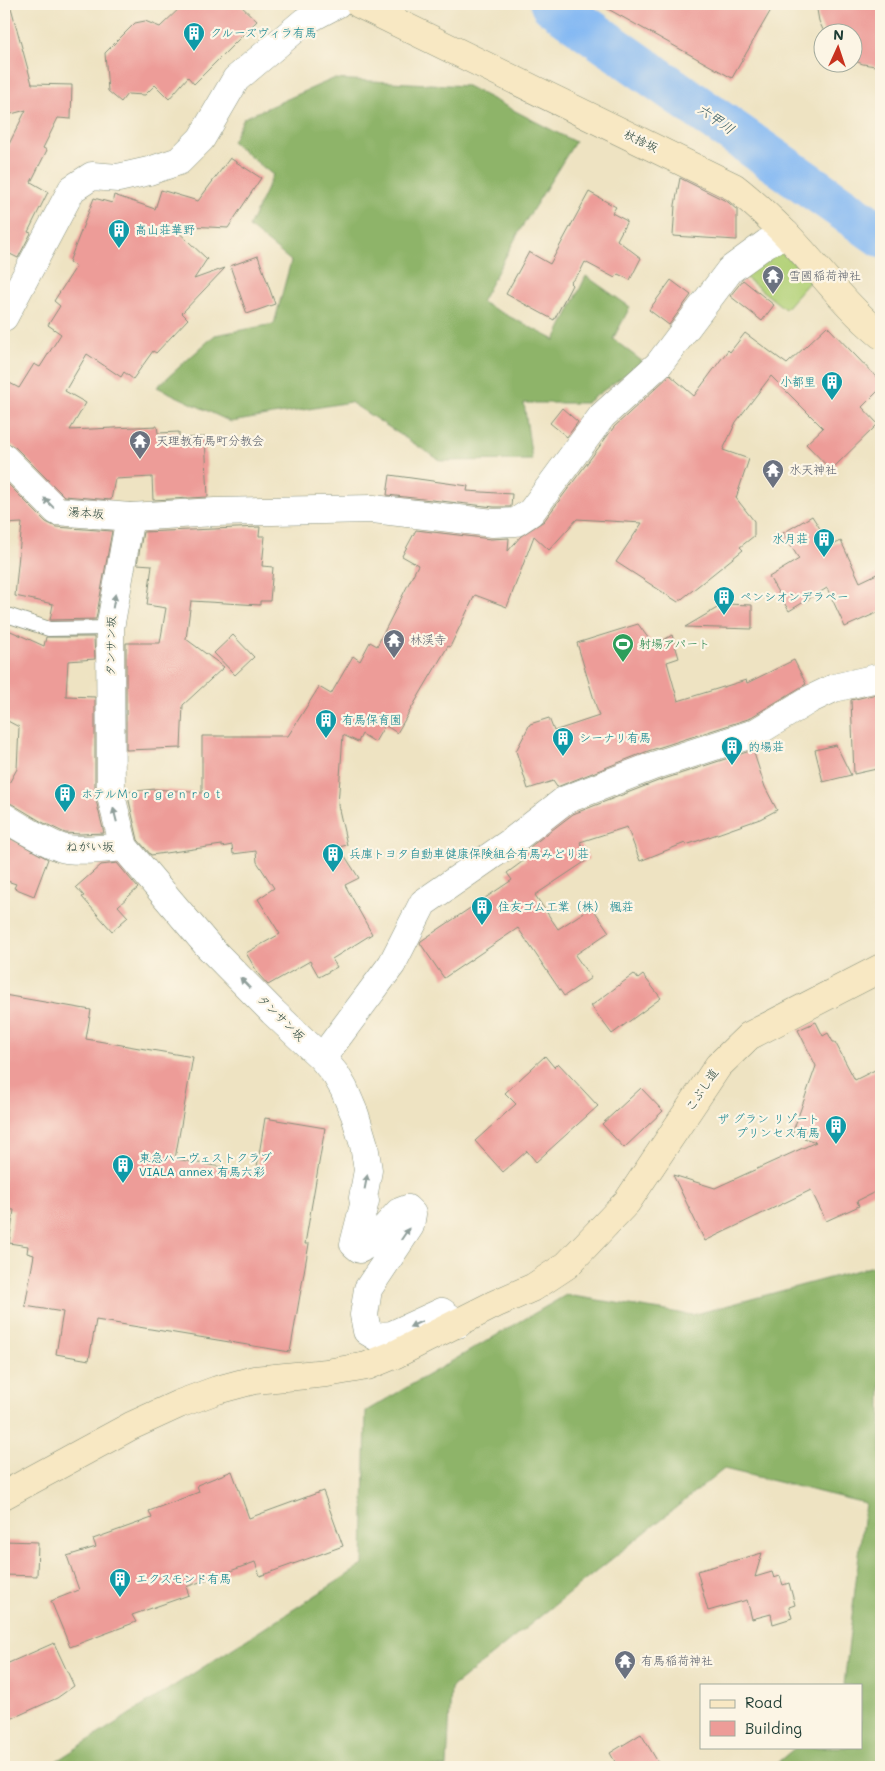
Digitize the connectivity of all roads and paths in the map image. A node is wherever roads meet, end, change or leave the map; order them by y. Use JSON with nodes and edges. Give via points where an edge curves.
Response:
{"nodes":[{"id":1,"x":337,"y":4,"type":"edge"},
{"id":2,"x":359,"y":4,"type":"edge"},
{"id":3,"x":786,"y":234,"type":"junction"},
{"id":4,"x":4,"y":317,"type":"edge"},
{"id":5,"x":881,"y":335,"type":"edge"},
{"id":6,"x":4,"y":458,"type":"edge"},
{"id":7,"x":130,"y":517,"type":"junction"},
{"id":8,"x":4,"y":614,"type":"edge"},
{"id":9,"x":110,"y":628,"type":"junction"},
{"id":10,"x":881,"y":677,"type":"edge"},
{"id":11,"x":4,"y":817,"type":"edge"},
{"id":12,"x":124,"y":847,"type":"junction"},
{"id":13,"x":881,"y":968,"type":"edge"},
{"id":14,"x":322,"y":1058,"type":"junction"},
{"id":15,"x":458,"y":1324,"type":"junction"},
{"id":16,"x":4,"y":1495,"type":"edge"}],
"edges":[{"from":1,"to":4,"type":"street","via":[[305,21],[236,79],[201,139],[179,162],[118,178],[92,176],[72,190]]},
{"from":2,"to":3,"type":"street","name":"杖捨坂","via":[[734,187]]},
{"from":3,"to":5,"type":"street","name":"杖捨坂","via":[[862,320]]},
{"from":3,"to":7,"type":"street","name":"湯本坂","via":[[767,243],[730,270],[659,364],[602,416],[531,512],[516,522],[468,521],[373,509]]},
{"from":7,"to":6,"type":"street","name":"湯本坂","one_way":true,"via":[[57,511]]},
{"from":9,"to":7,"type":"street","name":"タンサン坂","one_way":true},
{"from":8,"to":9,"type":"lane","via":[[49,629]]},
{"from":12,"to":9,"type":"street","name":"タンサン坂","one_way":true,"via":[[111,796]]},
{"from":10,"to":14,"type":"street","via":[[834,688],[755,733],[653,766],[565,800],[423,904],[392,964]]},
{"from":11,"to":12,"type":"street","name":"ねがい坂","via":[[64,848]]},
{"from":14,"to":12,"type":"street","name":"タンサン坂","one_way":true,"via":[[208,946]]},
{"from":13,"to":15,"type":"street","name":"こぶし道","via":[[772,1017],[749,1036],[718,1066],[627,1202],[567,1264],[534,1287]]},
{"from":15,"to":14,"type":"street","name":"タンサン坂","one_way":true,"via":[[442,1312],[392,1335],[377,1338],[367,1331],[364,1315],[368,1289],[410,1226],[412,1214],[407,1209],[399,1212],[376,1238],[360,1249],[354,1244],[365,1201],[367,1162],[355,1115],[344,1089]]},
{"from":15,"to":16,"type":"street","name":"こぶし道","via":[[367,1366],[327,1374],[254,1380],[179,1404]]}]}
